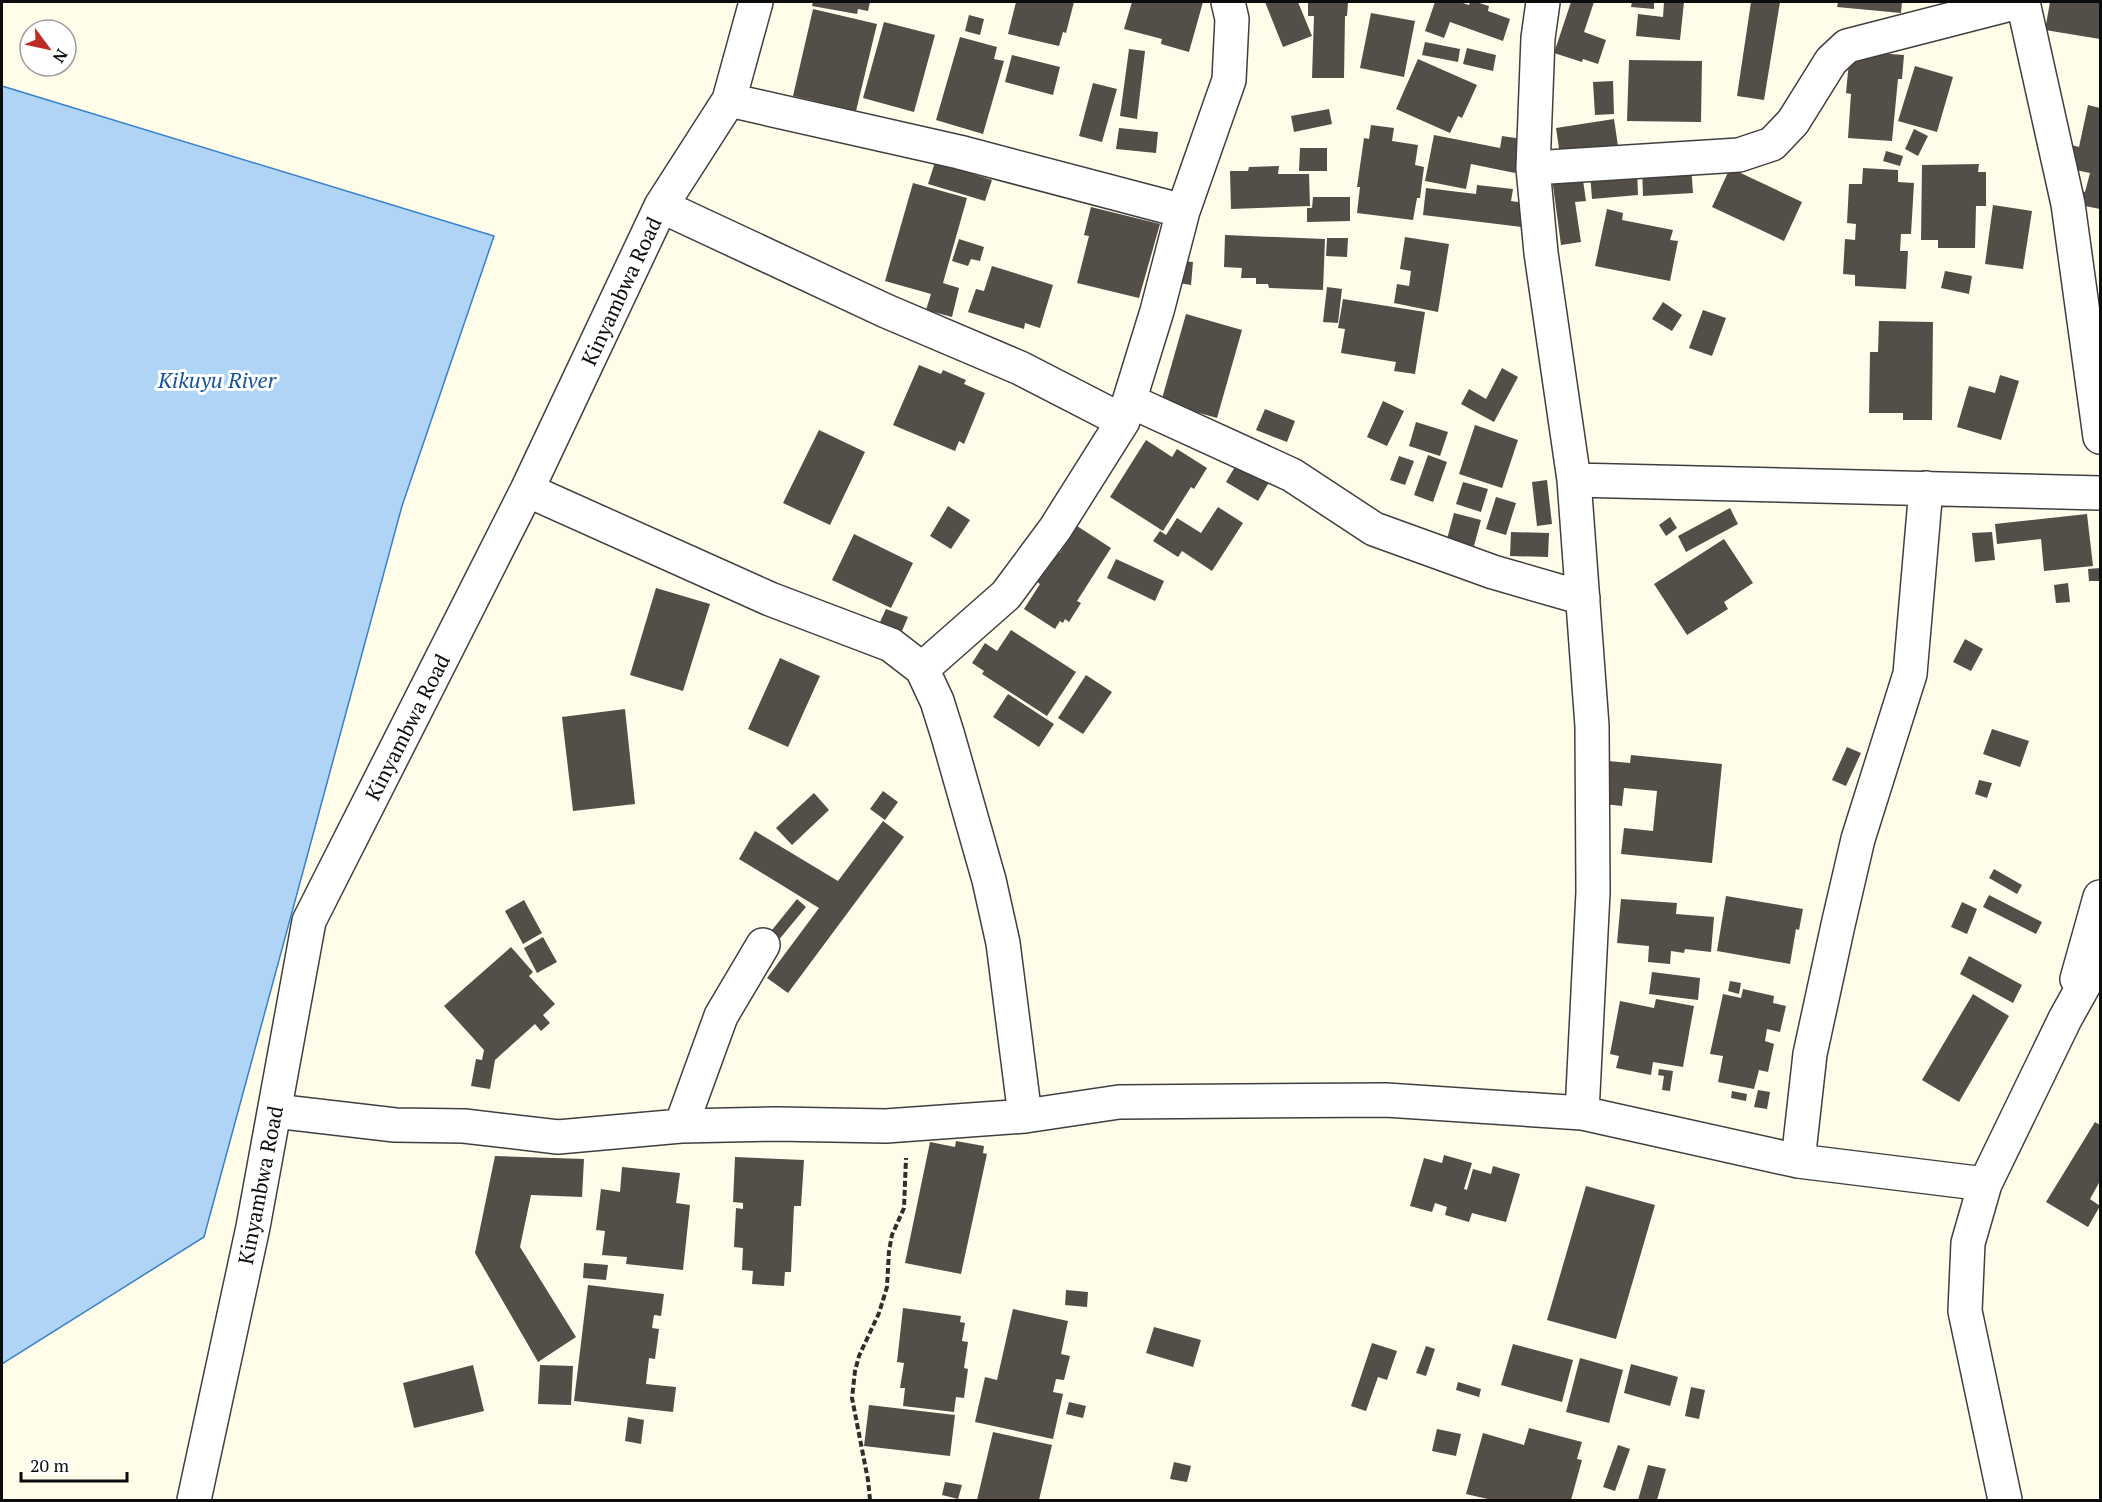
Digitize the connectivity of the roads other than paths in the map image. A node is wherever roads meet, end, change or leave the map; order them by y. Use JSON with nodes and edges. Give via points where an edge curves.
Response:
{"nodes":[{"id":1,"x":756,"y":2,"type":"edge"},
{"id":2,"x":1228,"y":2,"type":"edge"},
{"id":3,"x":1543,"y":2,"type":"edge"},
{"id":4,"x":2018,"y":2,"type":"edge"},
{"id":5,"x":2023,"y":2,"type":"edge"},
{"id":6,"x":729,"y":100,"type":"junction"},
{"id":7,"x":1533,"y":168,"type":"junction"},
{"id":8,"x":661,"y":206,"type":"junction"},
{"id":9,"x":1183,"y":211,"type":"junction"},
{"id":10,"x":1126,"y":411,"type":"junction"},
{"id":11,"x":2100,"y":437,"type":"edge"},
{"id":12,"x":1574,"y":480,"type":"junction"},
{"id":13,"x":1926,"y":488,"type":"junction"},
{"id":14,"x":527,"y":490,"type":"junction"},
{"id":15,"x":2100,"y":493,"type":"edge"},
{"id":16,"x":1583,"y":598,"type":"junction"},
{"id":17,"x":922,"y":669,"type":"junction"},
{"id":18,"x":2100,"y":897,"type":"edge"},
{"id":19,"x":763,"y":945,"type":"dead end"},
{"id":20,"x":2100,"y":956,"type":"edge"},
{"id":21,"x":2065,"y":1018,"type":"junction"},
{"id":22,"x":275,"y":1111,"type":"junction"},
{"id":23,"x":1582,"y":1113,"type":"junction"},
{"id":24,"x":1025,"y":1116,"type":"junction"},
{"id":25,"x":681,"y":1126,"type":"junction"},
{"id":26,"x":1798,"y":1161,"type":"junction"},
{"id":27,"x":1985,"y":1184,"type":"junction"},
{"id":28,"x":194,"y":1500,"type":"edge"},
{"id":29,"x":2005,"y":1500,"type":"edge"}],
"edges":[{"from":1,"to":6,"type":"street","name":"Kinyambwa Road"},
{"from":2,"to":9,"type":"street","via":[[1232,19],[1229,80]]},
{"from":3,"to":7,"type":"street"},
{"from":4,"to":7,"type":"street","via":[[1847,46],[1831,61],[1793,122],[1772,144],[1739,155]]},
{"from":5,"to":11,"type":"street","via":[[2068,204]]},
{"from":6,"to":8,"type":"street","name":"Kinyambwa Road"},
{"from":6,"to":9,"type":"street","via":[[959,152]]},
{"from":7,"to":12,"type":"street","via":[[1541,254]]},
{"from":8,"to":10,"type":"street","via":[[886,311]]},
{"from":8,"to":14,"type":"street","name":"Kinyambwa Road"},
{"from":9,"to":10,"type":"street"},
{"from":10,"to":16,"type":"street","via":[[1292,475],[1374,529],[1493,572]]},
{"from":10,"to":17,"type":"street","via":[[1054,529],[1006,595]]},
{"from":12,"to":13,"type":"street"},
{"from":12,"to":16,"type":"street"},
{"from":13,"to":15,"type":"street"},
{"from":13,"to":26,"type":"street","via":[[1910,674],[1858,839],[1810,1054]]},
{"from":14,"to":17,"type":"street","via":[[770,599],[891,645]]},
{"from":14,"to":22,"type":"street","name":"Kinyambwa Road","via":[[309,921]]},
{"from":16,"to":23,"type":"street","via":[[1592,726],[1593,892]]},
{"from":17,"to":24,"type":"street","via":[[937,701],[989,880],[1003,943]]},
{"from":18,"to":21,"type":"street"},
{"from":19,"to":25,"type":"street","via":[[721,1016]]},
{"from":20,"to":21,"type":"street"},
{"from":21,"to":27,"type":"street"},
{"from":22,"to":25,"type":"street","via":[[558,1137]]},
{"from":22,"to":28,"type":"street","name":"Kinyambwa Road"},
{"from":23,"to":24,"type":"street","via":[[1374,1100],[1119,1102]]},
{"from":23,"to":26,"type":"street"},
{"from":24,"to":25,"type":"street","via":[[886,1126]]},
{"from":26,"to":27,"type":"street"},
{"from":27,"to":29,"type":"street","via":[[1968,1243],[1965,1311]]}]}
